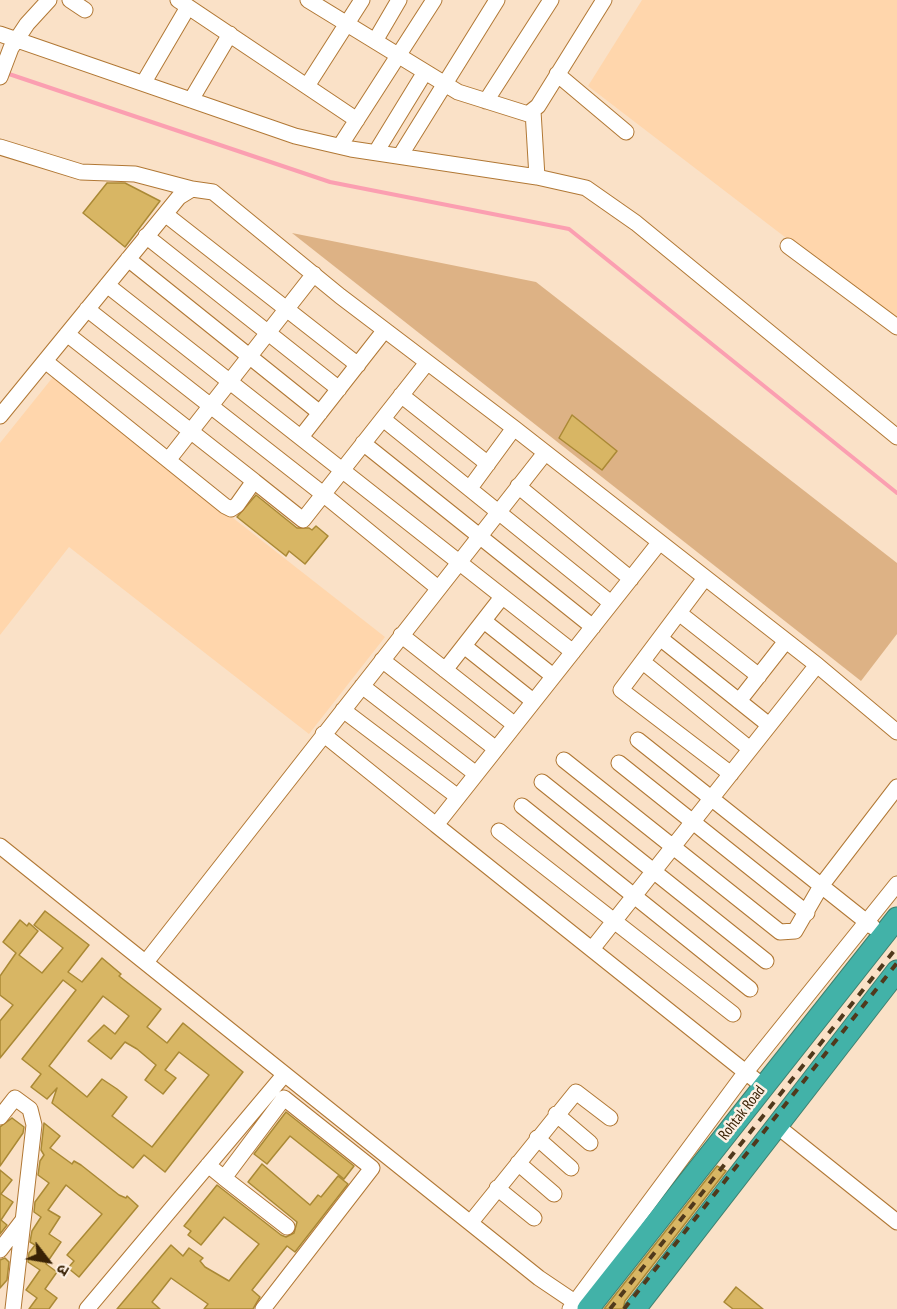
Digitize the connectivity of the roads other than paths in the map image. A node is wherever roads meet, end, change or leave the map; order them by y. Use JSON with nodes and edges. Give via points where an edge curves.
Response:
{"nodes":[{"id":1,"x":49,"y":0,"type":"edge"},
{"id":2,"x":70,"y":0,"type":"edge"},
{"id":3,"x":308,"y":0,"type":"edge"},
{"id":4,"x":362,"y":0,"type":"edge"},
{"id":5,"x":399,"y":0,"type":"edge"},
{"id":6,"x":434,"y":0,"type":"edge"},
{"id":7,"x":497,"y":0,"type":"edge"},
{"id":8,"x":551,"y":0,"type":"edge"},
{"id":9,"x":604,"y":0,"type":"edge"},
{"id":10,"x":183,"y":3,"type":"edge"},
{"id":11,"x":85,"y":10,"type":"dead end"},
{"id":12,"x":346,"y":24,"type":"junction"},
{"id":13,"x":0,"y":34,"type":"edge"},
{"id":14,"x":230,"y":34,"type":"junction"},
{"id":15,"x":375,"y":41,"type":"junction"},
{"id":16,"x":14,"y":44,"type":"junction"},
{"id":17,"x":399,"y":54,"type":"junction"},
{"id":18,"x":425,"y":72,"type":"junction"},
{"id":19,"x":557,"y":74,"type":"junction"},
{"id":20,"x":0,"y":77,"type":"edge"},
{"id":21,"x":144,"y":82,"type":"junction"},
{"id":22,"x":445,"y":84,"type":"junction"},
{"id":23,"x":307,"y":86,"type":"junction"},
{"id":24,"x":191,"y":100,"type":"junction"},
{"id":25,"x":486,"y":101,"type":"junction"},
{"id":26,"x":533,"y":111,"type":"junction"},
{"id":27,"x":357,"y":120,"type":"junction"},
{"id":28,"x":627,"y":132,"type":"dead end"},
{"id":29,"x":340,"y":146,"type":"junction"},
{"id":30,"x":0,"y":147,"type":"edge"},
{"id":31,"x":376,"y":152,"type":"junction"},
{"id":32,"x":400,"y":156,"type":"junction"},
{"id":33,"x":537,"y":177,"type":"junction"},
{"id":34,"x":192,"y":189,"type":"junction"},
{"id":35,"x":165,"y":214,"type":"junction"},
{"id":36,"x":146,"y":236,"type":"junction"},
{"id":37,"x":788,"y":246,"type":"dead end"},
{"id":38,"x":128,"y":259,"type":"junction"},
{"id":39,"x":314,"y":274,"type":"junction"},
{"id":40,"x":107,"y":285,"type":"junction"},
{"id":41,"x":87,"y":309,"type":"junction"},
{"id":42,"x":288,"y":309,"type":"junction"},
{"id":43,"x":897,"y":327,"type":"edge"},
{"id":44,"x":384,"y":331,"type":"junction"},
{"id":45,"x":269,"y":332,"type":"junction"},
{"id":46,"x":67,"y":334,"type":"junction"},
{"id":47,"x":249,"y":357,"type":"junction"},
{"id":48,"x":45,"y":361,"type":"junction"},
{"id":49,"x":358,"y":364,"type":"junction"},
{"id":50,"x":426,"y":364,"type":"junction"},
{"id":51,"x":230,"y":381,"type":"junction"},
{"id":52,"x":339,"y":388,"type":"junction"},
{"id":53,"x":401,"y":395,"type":"junction"},
{"id":54,"x":210,"y":407,"type":"junction"},
{"id":55,"x":320,"y":412,"type":"junction"},
{"id":56,"x":0,"y":416,"type":"edge"},
{"id":57,"x":383,"y":419,"type":"junction"},
{"id":58,"x":514,"y":428,"type":"junction"},
{"id":59,"x":191,"y":430,"type":"junction"},
{"id":60,"x":897,"y":436,"type":"edge"},
{"id":61,"x":301,"y":437,"type":"junction"},
{"id":62,"x":363,"y":443,"type":"junction"},
{"id":63,"x":545,"y":453,"type":"junction"},
{"id":64,"x":169,"y":459,"type":"junction"},
{"id":65,"x":488,"y":464,"type":"junction"},
{"id":66,"x":343,"y":469,"type":"junction"},
{"id":67,"x":254,"y":481,"type":"junction"},
{"id":68,"x":518,"y":486,"type":"junction"},
{"id":69,"x":470,"y":488,"type":"junction"},
{"id":70,"x":323,"y":494,"type":"junction"},
{"id":71,"x":499,"y":511,"type":"junction"},
{"id":72,"x":479,"y":536,"type":"junction"},
{"id":73,"x":659,"y":543,"type":"junction"},
{"id":74,"x":458,"y":563,"type":"junction"},
{"id":75,"x":705,"y":578,"type":"junction"},
{"id":76,"x":631,"y":579,"type":"junction"},
{"id":77,"x":438,"y":588,"type":"junction"},
{"id":78,"x":502,"y":597,"type":"junction"},
{"id":79,"x":611,"y":603,"type":"junction"},
{"id":80,"x":679,"y":613,"type":"junction"},
{"id":81,"x":484,"y":621,"type":"junction"},
{"id":82,"x":592,"y":627,"type":"junction"},
{"id":83,"x":401,"y":635,"type":"junction"},
{"id":84,"x":660,"y":638,"type":"junction"},
{"id":85,"x":786,"y":641,"type":"junction"},
{"id":86,"x":464,"y":646,"type":"junction"},
{"id":87,"x":573,"y":652,"type":"junction"},
{"id":88,"x":382,"y":660,"type":"junction"},
{"id":89,"x":643,"y":662,"type":"junction"},
{"id":90,"x":817,"y":665,"type":"junction"},
{"id":91,"x":445,"y":670,"type":"junction"},
{"id":92,"x":553,"y":676,"type":"junction"},
{"id":93,"x":759,"y":676,"type":"junction"},
{"id":94,"x":362,"y":686,"type":"junction"},
{"id":95,"x":533,"y":701,"type":"junction"},
{"id":96,"x":739,"y":701,"type":"junction"},
{"id":97,"x":343,"y":710,"type":"junction"},
{"id":98,"x":515,"y":725,"type":"junction"},
{"id":99,"x":769,"y":725,"type":"junction"},
{"id":100,"x":897,"y":732,"type":"edge"},
{"id":101,"x":323,"y":734,"type":"junction"},
{"id":102,"x":638,"y":740,"type":"dead end"},
{"id":103,"x":496,"y":749,"type":"junction"},
{"id":104,"x":750,"y":749,"type":"junction"},
{"id":105,"x":564,"y":760,"type":"dead end"},
{"id":106,"x":619,"y":763,"type":"dead end"},
{"id":107,"x":476,"y":774,"type":"junction"},
{"id":108,"x":731,"y":774,"type":"junction"},
{"id":109,"x":542,"y":782,"type":"dead end"},
{"id":110,"x":897,"y":787,"type":"edge"},
{"id":111,"x":458,"y":797,"type":"junction"},
{"id":112,"x":712,"y":797,"type":"junction"},
{"id":113,"x":522,"y":806,"type":"dead end"},
{"id":114,"x":692,"y":822,"type":"junction"},
{"id":115,"x":435,"y":825,"type":"junction"},
{"id":116,"x":499,"y":831,"type":"dead end"},
{"id":117,"x":0,"y":846,"type":"edge"},
{"id":118,"x":673,"y":847,"type":"junction"},
{"id":119,"x":653,"y":871,"type":"junction"},
{"id":120,"x":897,"y":884,"type":"edge"},
{"id":121,"x":821,"y":886,"type":"junction"},
{"id":122,"x":633,"y":896,"type":"junction"},
{"id":123,"x":807,"y":913,"type":"junction"},
{"id":124,"x":897,"y":918,"type":"edge"},
{"id":125,"x":614,"y":921,"type":"junction"},
{"id":126,"x":875,"y":928,"type":"junction"},
{"id":127,"x":592,"y":949,"type":"junction"},
{"id":128,"x":766,"y":961,"type":"dead end"},
{"id":129,"x":146,"y":962,"type":"junction"},
{"id":130,"x":897,"y":971,"type":"edge"},
{"id":131,"x":750,"y":989,"type":"dead end"},
{"id":132,"x":733,"y":1014,"type":"dead end"},
{"id":133,"x":745,"y":1073,"type":"junction"},
{"id":134,"x":284,"y":1075,"type":"junction"},
{"id":135,"x":763,"y":1086,"type":"junction"},
{"id":136,"x":556,"y":1114,"type":"junction"},
{"id":137,"x":0,"y":1117,"type":"edge"},
{"id":138,"x":610,"y":1118,"type":"dead end"},
{"id":139,"x":777,"y":1126,"type":"junction"},
{"id":140,"x":537,"y":1138,"type":"junction"},
{"id":141,"x":590,"y":1143,"type":"dead end"},
{"id":142,"x":518,"y":1163,"type":"junction"},
{"id":143,"x":208,"y":1165,"type":"junction"},
{"id":144,"x":571,"y":1168,"type":"dead end"},
{"id":145,"x":224,"y":1178,"type":"junction"},
{"id":146,"x":497,"y":1188,"type":"junction"},
{"id":147,"x":554,"y":1194,"type":"dead end"},
{"id":148,"x":534,"y":1218,"type":"dead end"},
{"id":149,"x":23,"y":1221,"type":"junction"},
{"id":150,"x":897,"y":1221,"type":"edge"},
{"id":151,"x":471,"y":1222,"type":"junction"},
{"id":152,"x":287,"y":1227,"type":"dead end"},
{"id":153,"x":0,"y":1250,"type":"edge"},
{"id":154,"x":94,"y":1306,"type":"edge"},
{"id":155,"x":580,"y":1308,"type":"edge"},
{"id":156,"x":13,"y":1309,"type":"edge"},
{"id":157,"x":263,"y":1309,"type":"edge"},
{"id":158,"x":635,"y":1309,"type":"edge"}],
"edges":[{"from":1,"to":16,"type":"street"},
{"from":2,"to":11,"type":"street"},
{"from":3,"to":12,"type":"street"},
{"from":4,"to":12,"type":"street"},
{"from":5,"to":15,"type":"street"},
{"from":6,"to":17,"type":"street"},
{"from":7,"to":22,"type":"street"},
{"from":8,"to":25,"type":"street"},
{"from":9,"to":19,"type":"street"},
{"from":10,"to":14,"type":"street"},
{"from":10,"to":21,"type":"street"},
{"from":12,"to":15,"type":"street"},
{"from":12,"to":23,"type":"street"},
{"from":13,"to":16,"type":"street"},
{"from":14,"to":23,"type":"street"},
{"from":14,"to":24,"type":"street"},
{"from":15,"to":17,"type":"street"},
{"from":16,"to":20,"type":"street"},
{"from":16,"to":21,"type":"street"},
{"from":17,"to":18,"type":"street"},
{"from":17,"to":27,"type":"street"},
{"from":18,"to":22,"type":"street"},
{"from":18,"to":31,"type":"street"},
{"from":19,"to":26,"type":"street"},
{"from":19,"to":28,"type":"street"},
{"from":21,"to":24,"type":"street"},
{"from":22,"to":25,"type":"street"},
{"from":22,"to":32,"type":"street"},
{"from":23,"to":27,"type":"street"},
{"from":24,"to":29,"type":"street","via":[[295,136]]},
{"from":25,"to":26,"type":"street","via":[[528,114]]},
{"from":26,"to":33,"type":"street"},
{"from":27,"to":29,"type":"street"},
{"from":29,"to":31,"type":"street"},
{"from":30,"to":34,"type":"street","via":[[81,172],[141,175]]},
{"from":31,"to":32,"type":"street"},
{"from":32,"to":33,"type":"street"},
{"from":33,"to":60,"type":"street","via":[[586,188],[605,199]]},
{"from":34,"to":35,"type":"street"},
{"from":34,"to":39,"type":"street","via":[[219,195]]},
{"from":35,"to":36,"type":"street"},
{"from":35,"to":42,"type":"street"},
{"from":36,"to":38,"type":"street"},
{"from":36,"to":45,"type":"street"},
{"from":37,"to":43,"type":"street"},
{"from":38,"to":40,"type":"street"},
{"from":38,"to":47,"type":"street"},
{"from":39,"to":42,"type":"street"},
{"from":39,"to":44,"type":"street"},
{"from":40,"to":41,"type":"street"},
{"from":40,"to":51,"type":"street"},
{"from":41,"to":46,"type":"street"},
{"from":41,"to":54,"type":"street"},
{"from":42,"to":45,"type":"street"},
{"from":42,"to":49,"type":"street"},
{"from":44,"to":49,"type":"street"},
{"from":44,"to":50,"type":"street"},
{"from":45,"to":47,"type":"street"},
{"from":45,"to":52,"type":"street"},
{"from":46,"to":48,"type":"street"},
{"from":46,"to":59,"type":"street"},
{"from":47,"to":51,"type":"street"},
{"from":47,"to":55,"type":"street"},
{"from":48,"to":56,"type":"street"},
{"from":48,"to":64,"type":"street"},
{"from":49,"to":52,"type":"street"},
{"from":50,"to":53,"type":"street"},
{"from":50,"to":58,"type":"street"},
{"from":51,"to":54,"type":"street"},
{"from":51,"to":61,"type":"street"},
{"from":52,"to":55,"type":"street"},
{"from":53,"to":57,"type":"street"},
{"from":53,"to":65,"type":"street"},
{"from":54,"to":59,"type":"street"},
{"from":54,"to":70,"type":"street"},
{"from":55,"to":61,"type":"street"},
{"from":57,"to":62,"type":"street"},
{"from":57,"to":69,"type":"street"},
{"from":58,"to":63,"type":"street"},
{"from":58,"to":65,"type":"street"},
{"from":59,"to":64,"type":"street"},
{"from":59,"to":67,"type":"street"},
{"from":61,"to":66,"type":"street"},
{"from":62,"to":66,"type":"street"},
{"from":62,"to":72,"type":"street"},
{"from":63,"to":68,"type":"street"},
{"from":63,"to":73,"type":"street"},
{"from":64,"to":67,"type":"street","via":[[231,509]]},
{"from":65,"to":69,"type":"street"},
{"from":66,"to":70,"type":"street"},
{"from":66,"to":74,"type":"street"},
{"from":67,"to":70,"type":"street","via":[[303,520]]},
{"from":68,"to":71,"type":"street"},
{"from":68,"to":76,"type":"street"},
{"from":69,"to":71,"type":"street"},
{"from":70,"to":77,"type":"street"},
{"from":71,"to":72,"type":"street"},
{"from":71,"to":79,"type":"street"},
{"from":72,"to":74,"type":"street"},
{"from":72,"to":82,"type":"street"},
{"from":73,"to":75,"type":"street"},
{"from":73,"to":76,"type":"street"},
{"from":74,"to":77,"type":"street"},
{"from":74,"to":78,"type":"street"},
{"from":75,"to":80,"type":"street"},
{"from":75,"to":85,"type":"street"},
{"from":76,"to":79,"type":"street"},
{"from":77,"to":83,"type":"street"},
{"from":78,"to":81,"type":"street"},
{"from":78,"to":87,"type":"street"},
{"from":79,"to":82,"type":"street"},
{"from":80,"to":84,"type":"street"},
{"from":80,"to":93,"type":"street"},
{"from":81,"to":86,"type":"street"},
{"from":81,"to":92,"type":"street"},
{"from":82,"to":87,"type":"street"},
{"from":83,"to":88,"type":"street"},
{"from":83,"to":91,"type":"street"},
{"from":84,"to":89,"type":"street"},
{"from":84,"to":96,"type":"street"},
{"from":85,"to":90,"type":"street"},
{"from":85,"to":93,"type":"street"},
{"from":86,"to":91,"type":"street"},
{"from":86,"to":95,"type":"street"},
{"from":87,"to":92,"type":"street"},
{"from":88,"to":94,"type":"street"},
{"from":88,"to":103,"type":"street"},
{"from":89,"to":104,"type":"street"},
{"from":89,"to":108,"type":"street","via":[[621,690]]},
{"from":90,"to":99,"type":"street"},
{"from":90,"to":100,"type":"street"},
{"from":91,"to":98,"type":"street"},
{"from":92,"to":95,"type":"street"},
{"from":93,"to":96,"type":"street"},
{"from":94,"to":97,"type":"street"},
{"from":94,"to":107,"type":"street"},
{"from":95,"to":98,"type":"street"},
{"from":96,"to":99,"type":"street"},
{"from":97,"to":101,"type":"street"},
{"from":97,"to":111,"type":"street"},
{"from":98,"to":103,"type":"street"},
{"from":99,"to":104,"type":"street"},
{"from":101,"to":115,"type":"street"},
{"from":101,"to":129,"type":"street"},
{"from":102,"to":112,"type":"street"},
{"from":103,"to":107,"type":"street"},
{"from":104,"to":108,"type":"street"},
{"from":105,"to":118,"type":"street"},
{"from":106,"to":114,"type":"street"},
{"from":107,"to":111,"type":"street"},
{"from":108,"to":112,"type":"street"},
{"from":109,"to":119,"type":"street"},
{"from":110,"to":121,"type":"street"},
{"from":111,"to":115,"type":"street"},
{"from":112,"to":114,"type":"street"},
{"from":112,"to":121,"type":"street"},
{"from":113,"to":122,"type":"street"},
{"from":114,"to":118,"type":"street"},
{"from":114,"to":123,"type":"street"},
{"from":115,"to":127,"type":"street"},
{"from":116,"to":125,"type":"street"},
{"from":117,"to":129,"type":"street"},
{"from":118,"to":119,"type":"street"},
{"from":118,"to":123,"type":"street","via":[[780,932],[795,932]]},
{"from":119,"to":122,"type":"street"},
{"from":119,"to":128,"type":"street"},
{"from":120,"to":126,"type":"street"},
{"from":121,"to":123,"type":"street"},
{"from":121,"to":126,"type":"street"},
{"from":122,"to":125,"type":"street"},
{"from":122,"to":131,"type":"street"},
{"from":124,"to":126,"type":"highway","name":"Rohtak Road"},
{"from":125,"to":127,"type":"street"},
{"from":125,"to":132,"type":"street"},
{"from":126,"to":133,"type":"street"},
{"from":126,"to":135,"type":"highway","name":"Rohtak Road"},
{"from":127,"to":133,"type":"street"},
{"from":129,"to":134,"type":"street"},
{"from":130,"to":139,"type":"highway"},
{"from":133,"to":135,"type":"street"},
{"from":133,"to":155,"type":"street"},
{"from":134,"to":143,"type":"street"},
{"from":134,"to":151,"type":"street"},
{"from":135,"to":155,"type":"highway","name":"Rohtak Road"},
{"from":136,"to":138,"type":"street","via":[[576,1092]]},
{"from":136,"to":140,"type":"street"},
{"from":136,"to":141,"type":"street"},
{"from":137,"to":149,"type":"street","via":[[15,1098],[30,1109],[34,1125]]},
{"from":139,"to":150,"type":"street"},
{"from":139,"to":158,"type":"highway"},
{"from":140,"to":142,"type":"street"},
{"from":140,"to":144,"type":"street"},
{"from":142,"to":146,"type":"street"},
{"from":142,"to":147,"type":"street"},
{"from":143,"to":145,"type":"street"},
{"from":143,"to":154,"type":"street"},
{"from":145,"to":152,"type":"street"},
{"from":145,"to":157,"type":"street","via":[[284,1098],[372,1168]]},
{"from":146,"to":148,"type":"street"},
{"from":146,"to":151,"type":"street"},
{"from":149,"to":153,"type":"street"},
{"from":149,"to":156,"type":"street"},
{"from":151,"to":155,"type":"street"}]}
